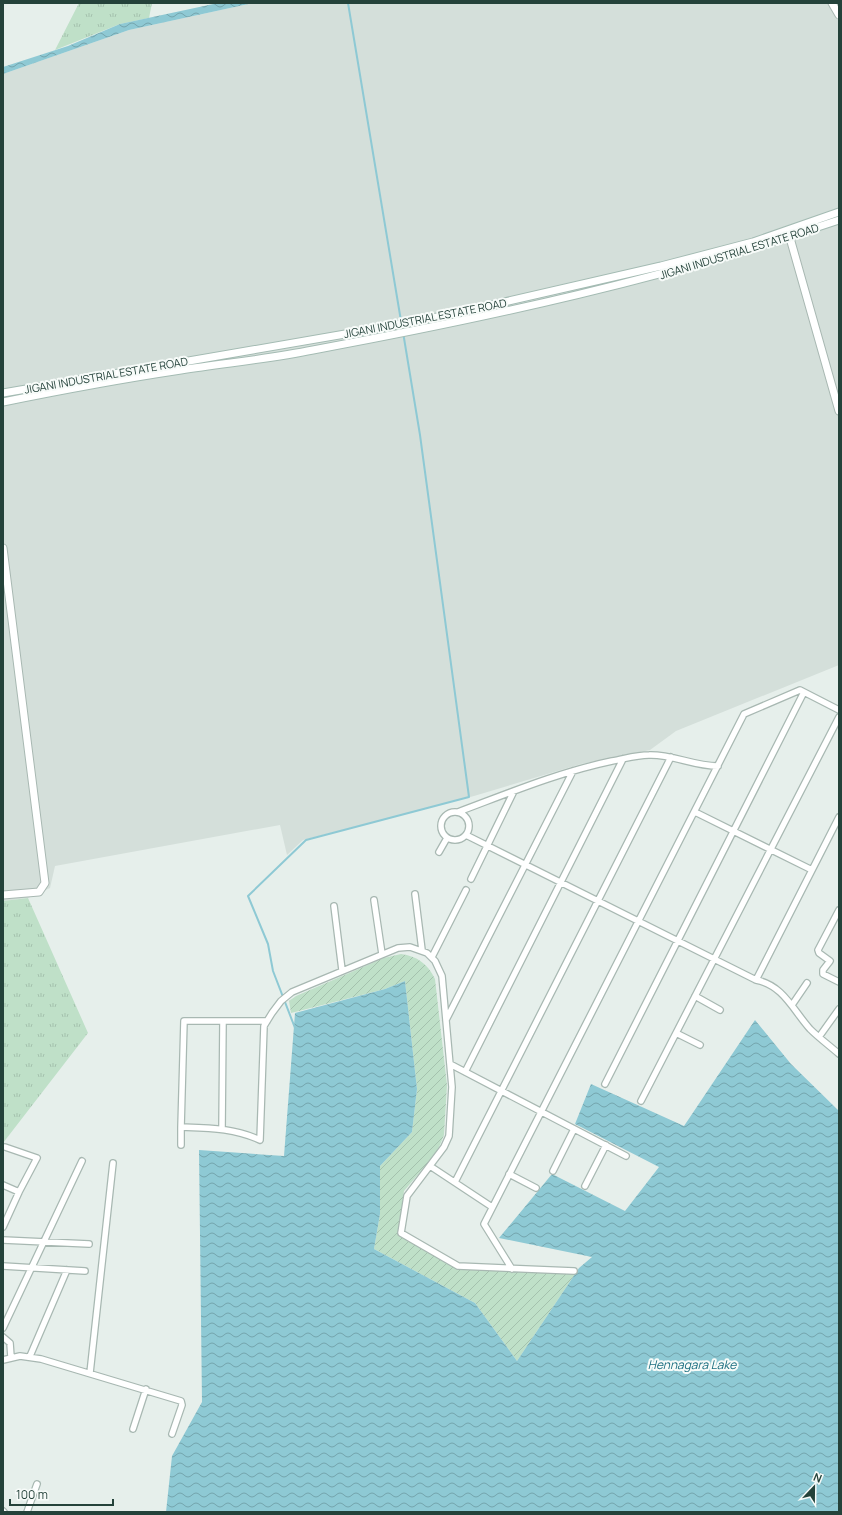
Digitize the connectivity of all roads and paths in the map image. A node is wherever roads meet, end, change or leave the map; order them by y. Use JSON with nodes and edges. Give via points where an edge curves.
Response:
{"nodes":[{"id":1,"x":832,"y":3,"type":"edge"},
{"id":2,"x":839,"y":15,"type":"edge"},
{"id":3,"x":839,"y":212,"type":"edge"},
{"id":4,"x":839,"y":220,"type":"edge"},
{"id":5,"x":787,"y":229,"type":"junction"},
{"id":6,"x":790,"y":237,"type":"junction"},
{"id":7,"x":3,"y":393,"type":"edge"},
{"id":8,"x":3,"y":402,"type":"edge"},
{"id":9,"x":839,"y":411,"type":"edge"},
{"id":10,"x":3,"y":548,"type":"edge"},
{"id":11,"x":804,"y":692,"type":"junction"},
{"id":12,"x":839,"y":710,"type":"edge"},
{"id":13,"x":839,"y":717,"type":"edge"},
{"id":14,"x":671,"y":757,"type":"junction"},
{"id":15,"x":623,"y":759,"type":"junction"},
{"id":16,"x":718,"y":766,"type":"junction"},
{"id":17,"x":572,"y":771,"type":"junction"},
{"id":18,"x":514,"y":791,"type":"junction"},
{"id":19,"x":458,"y":812,"type":"junction"},
{"id":20,"x":694,"y":812,"type":"junction"},
{"id":21,"x":839,"y":817,"type":"edge"},
{"id":22,"x":734,"y":831,"type":"junction"},
{"id":23,"x":466,"y":835,"type":"junction"},
{"id":24,"x":447,"y":838,"type":"junction"},
{"id":25,"x":488,"y":845,"type":"junction"},
{"id":26,"x":770,"y":850,"type":"junction"},
{"id":27,"x":440,"y":852,"type":"dead end"},
{"id":28,"x":526,"y":864,"type":"junction"},
{"id":29,"x":812,"y":870,"type":"junction"},
{"id":30,"x":471,"y":879,"type":"dead end"},
{"id":31,"x":561,"y":882,"type":"junction"},
{"id":32,"x":466,"y":890,"type":"dead end"},
{"id":33,"x":415,"y":894,"type":"dead end"},
{"id":34,"x":3,"y":895,"type":"edge"},
{"id":35,"x":374,"y":900,"type":"dead end"},
{"id":36,"x":334,"y":906,"type":"dead end"},
{"id":37,"x":839,"y":911,"type":"edge"},
{"id":38,"x":638,"y":921,"type":"junction"},
{"id":39,"x":678,"y":941,"type":"junction"},
{"id":40,"x":422,"y":950,"type":"junction"},
{"id":41,"x":382,"y":954,"type":"junction"},
{"id":42,"x":432,"y":957,"type":"junction"},
{"id":43,"x":714,"y":959,"type":"junction"},
{"id":44,"x":342,"y":970,"type":"junction"},
{"id":45,"x":756,"y":980,"type":"junction"},
{"id":46,"x":839,"y":982,"type":"edge"},
{"id":47,"x":807,"y":983,"type":"dead end"},
{"id":48,"x":695,"y":996,"type":"junction"},
{"id":49,"x":792,"y":1005,"type":"junction"},
{"id":50,"x":839,"y":1009,"type":"edge"},
{"id":51,"x":720,"y":1010,"type":"dead end"},
{"id":52,"x":446,"y":1020,"type":"junction"},
{"id":53,"x":223,"y":1021,"type":"junction"},
{"id":54,"x":267,"y":1021,"type":"junction"},
{"id":55,"x":676,"y":1033,"type":"junction"},
{"id":56,"x":819,"y":1037,"type":"junction"},
{"id":57,"x":700,"y":1045,"type":"dead end"},
{"id":58,"x":839,"y":1054,"type":"edge"},
{"id":59,"x":450,"y":1064,"type":"junction"},
{"id":60,"x":465,"y":1072,"type":"junction"},
{"id":61,"x":605,"y":1084,"type":"dead end"},
{"id":62,"x":501,"y":1091,"type":"junction"},
{"id":63,"x":641,"y":1101,"type":"dead end"},
{"id":64,"x":541,"y":1112,"type":"junction"},
{"id":65,"x":182,"y":1127,"type":"junction"},
{"id":66,"x":222,"y":1129,"type":"junction"},
{"id":67,"x":574,"y":1129,"type":"junction"},
{"id":68,"x":181,"y":1145,"type":"dead end"},
{"id":69,"x":606,"y":1145,"type":"junction"},
{"id":70,"x":5,"y":1147,"type":"dead end"},
{"id":71,"x":626,"y":1156,"type":"dead end"},
{"id":72,"x":82,"y":1161,"type":"dead end"},
{"id":73,"x":113,"y":1163,"type":"dead end"},
{"id":74,"x":430,"y":1166,"type":"junction"},
{"id":75,"x":553,"y":1172,"type":"dead end"},
{"id":76,"x":509,"y":1174,"type":"junction"},
{"id":77,"x":455,"y":1182,"type":"junction"},
{"id":78,"x":3,"y":1185,"type":"edge"},
{"id":79,"x":584,"y":1186,"type":"dead end"},
{"id":80,"x":536,"y":1188,"type":"dead end"},
{"id":81,"x":19,"y":1192,"type":"junction"},
{"id":82,"x":492,"y":1207,"type":"junction"},
{"id":83,"x":3,"y":1226,"type":"edge"},
{"id":84,"x":3,"y":1240,"type":"edge"},
{"id":85,"x":45,"y":1242,"type":"junction"},
{"id":86,"x":89,"y":1244,"type":"dead end"},
{"id":87,"x":3,"y":1266,"type":"edge"},
{"id":88,"x":33,"y":1268,"type":"junction"},
{"id":89,"x":512,"y":1269,"type":"dead end"},
{"id":90,"x":67,"y":1270,"type":"junction"},
{"id":91,"x":85,"y":1271,"type":"dead end"},
{"id":92,"x":574,"y":1271,"type":"dead end"},
{"id":93,"x":3,"y":1328,"type":"edge"},
{"id":94,"x":3,"y":1337,"type":"edge"},
{"id":95,"x":30,"y":1356,"type":"junction"},
{"id":96,"x":11,"y":1357,"type":"junction"},
{"id":97,"x":3,"y":1360,"type":"edge"},
{"id":98,"x":90,"y":1373,"type":"junction"},
{"id":99,"x":146,"y":1389,"type":"junction"},
{"id":100,"x":133,"y":1429,"type":"dead end"},
{"id":101,"x":172,"y":1434,"type":"dead end"},
{"id":102,"x":36,"y":1484,"type":"dead end"},
{"id":103,"x":27,"y":1512,"type":"edge"}],
"edges":[{"from":1,"to":2,"type":"main road"},
{"from":3,"to":5,"type":"main road","name":"JIGANI INDUSTRIAL ESTATE ROAD"},
{"from":4,"to":6,"type":"main road","name":"JIGANI INDUSTRIAL ESTATE ROAD"},
{"from":5,"to":6,"type":"main road"},
{"from":5,"to":7,"type":"main road","name":"JIGANI INDUSTRIAL ESTATE ROAD","via":[[753,242],[661,266],[401,324]]},
{"from":6,"to":8,"type":"main road","name":"JIGANI INDUSTRIAL ESTATE ROAD","via":[[656,275],[490,316],[313,350]]},
{"from":6,"to":9,"type":"main road"},
{"from":10,"to":34,"type":"main road","via":[[46,883],[39,892]]},
{"from":11,"to":12,"type":"street"},
{"from":11,"to":16,"type":"street","via":[[800,690],[744,714]]},
{"from":11,"to":22,"type":"street"},
{"from":13,"to":26,"type":"street"},
{"from":14,"to":15,"type":"street","via":[[649,754]]},
{"from":14,"to":16,"type":"street","via":[[698,765]]},
{"from":14,"to":62,"type":"street"},
{"from":15,"to":17,"type":"street"},
{"from":15,"to":31,"type":"street"},
{"from":16,"to":20,"type":"street"},
{"from":17,"to":18,"type":"street"},
{"from":17,"to":28,"type":"street"},
{"from":18,"to":19,"type":"street"},
{"from":18,"to":25,"type":"street"},
{"from":19,"to":23,"type":"street","via":[[468,821],[469,829]]},
{"from":19,"to":24,"type":"street","via":[[448,813],[441,821],[440,829]]},
{"from":20,"to":22,"type":"street"},
{"from":20,"to":38,"type":"street"},
{"from":21,"to":29,"type":"street"},
{"from":22,"to":26,"type":"street"},
{"from":22,"to":39,"type":"street"},
{"from":23,"to":24,"type":"street","via":[[455,840]]},
{"from":23,"to":25,"type":"street"},
{"from":24,"to":27,"type":"street"},
{"from":25,"to":28,"type":"street"},
{"from":25,"to":30,"type":"street"},
{"from":26,"to":29,"type":"street"},
{"from":26,"to":43,"type":"street"},
{"from":28,"to":31,"type":"street"},
{"from":28,"to":52,"type":"street"},
{"from":29,"to":45,"type":"street"},
{"from":31,"to":38,"type":"street"},
{"from":31,"to":60,"type":"street"},
{"from":32,"to":42,"type":"street"},
{"from":33,"to":40,"type":"street"},
{"from":35,"to":41,"type":"street"},
{"from":36,"to":44,"type":"street"},
{"from":37,"to":46,"type":"street","via":[[818,950],[830,961],[823,974]]},
{"from":38,"to":39,"type":"street"},
{"from":38,"to":64,"type":"street"},
{"from":39,"to":43,"type":"street"},
{"from":39,"to":61,"type":"street"},
{"from":40,"to":41,"type":"street","via":[[404,947]]},
{"from":40,"to":42,"type":"street"},
{"from":41,"to":44,"type":"street"},
{"from":42,"to":52,"type":"street","via":[[442,976]]},
{"from":43,"to":45,"type":"street"},
{"from":43,"to":48,"type":"street"},
{"from":44,"to":54,"type":"street","via":[[292,992],[276,1006]]},
{"from":45,"to":49,"type":"street","via":[[777,988]]},
{"from":47,"to":49,"type":"street"},
{"from":48,"to":51,"type":"street"},
{"from":48,"to":55,"type":"street"},
{"from":49,"to":56,"type":"street"},
{"from":50,"to":56,"type":"street"},
{"from":52,"to":59,"type":"street"},
{"from":53,"to":54,"type":"street"},
{"from":53,"to":65,"type":"street","via":[[184,1021]]},
{"from":53,"to":66,"type":"street"},
{"from":54,"to":66,"type":"street","via":[[264,1026],[260,1140],[241,1132]]},
{"from":55,"to":57,"type":"street"},
{"from":55,"to":63,"type":"street"},
{"from":56,"to":58,"type":"street"},
{"from":59,"to":60,"type":"street"},
{"from":59,"to":74,"type":"street","via":[[452,1087],[449,1136]]},
{"from":60,"to":62,"type":"street"},
{"from":62,"to":64,"type":"street"},
{"from":62,"to":77,"type":"street"},
{"from":64,"to":67,"type":"street"},
{"from":64,"to":76,"type":"street"},
{"from":65,"to":66,"type":"street"},
{"from":65,"to":68,"type":"street"},
{"from":67,"to":69,"type":"street"},
{"from":67,"to":75,"type":"street"},
{"from":69,"to":71,"type":"street"},
{"from":69,"to":79,"type":"street"},
{"from":70,"to":81,"type":"street","via":[[38,1158]]},
{"from":72,"to":85,"type":"street"},
{"from":73,"to":98,"type":"street"},
{"from":74,"to":77,"type":"street"},
{"from":74,"to":92,"type":"street","via":[[407,1196],[401,1233],[458,1266]]},
{"from":76,"to":80,"type":"street"},
{"from":76,"to":82,"type":"street"},
{"from":77,"to":82,"type":"street"},
{"from":78,"to":81,"type":"street"},
{"from":81,"to":83,"type":"street"},
{"from":82,"to":89,"type":"street","via":[[484,1224]]},
{"from":84,"to":85,"type":"street"},
{"from":85,"to":86,"type":"street"},
{"from":85,"to":88,"type":"street"},
{"from":87,"to":88,"type":"street"},
{"from":88,"to":90,"type":"street"},
{"from":88,"to":93,"type":"street"},
{"from":90,"to":91,"type":"street"},
{"from":90,"to":95,"type":"street"},
{"from":94,"to":96,"type":"street","via":[[10,1343]]},
{"from":95,"to":96,"type":"street"},
{"from":95,"to":98,"type":"street"},
{"from":96,"to":97,"type":"street"},
{"from":98,"to":99,"type":"street"},
{"from":99,"to":100,"type":"street"},
{"from":99,"to":101,"type":"street","via":[[181,1401]]},
{"from":102,"to":103,"type":"street"}]}
